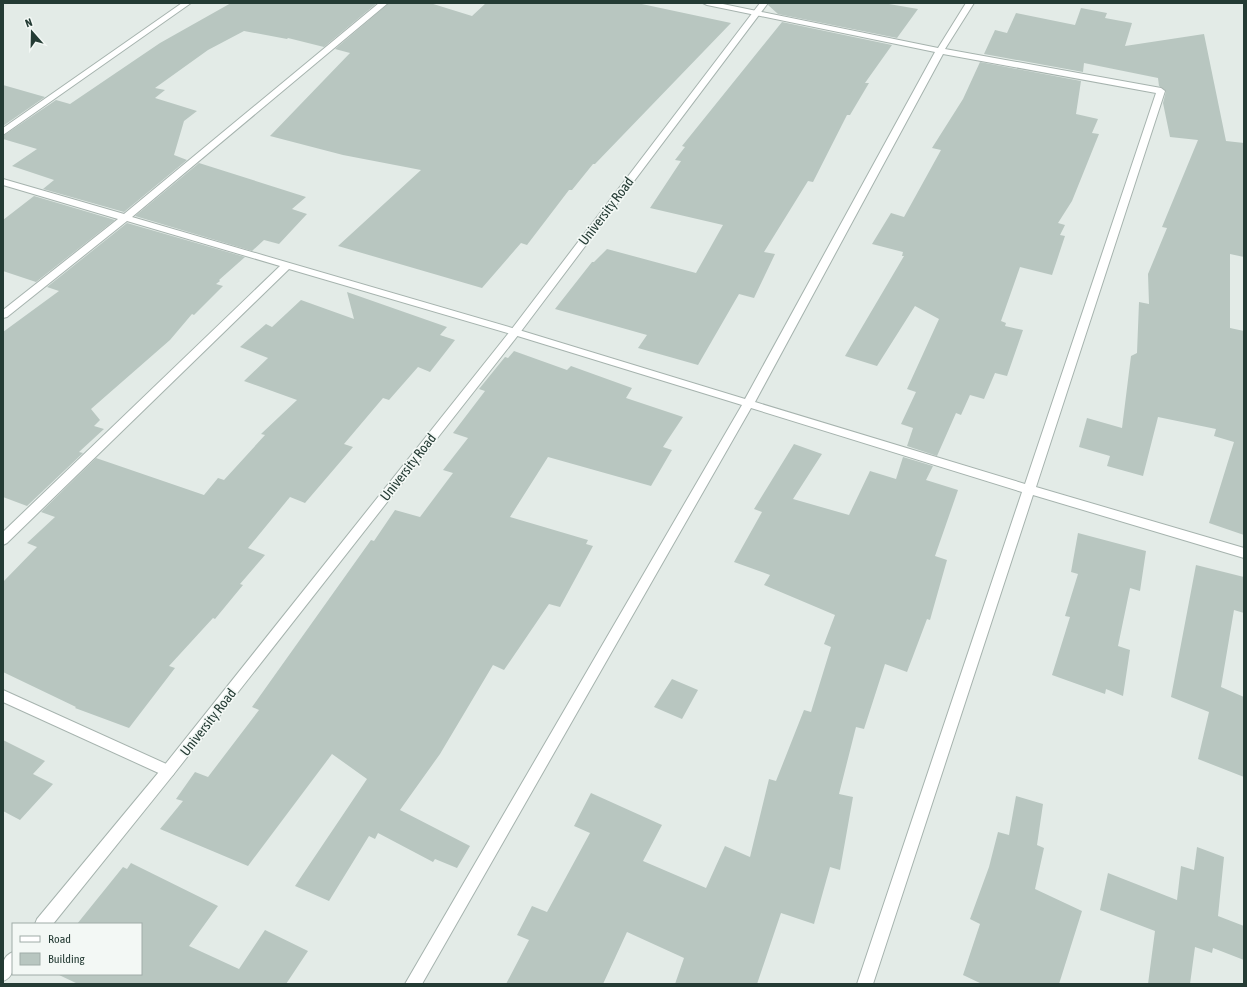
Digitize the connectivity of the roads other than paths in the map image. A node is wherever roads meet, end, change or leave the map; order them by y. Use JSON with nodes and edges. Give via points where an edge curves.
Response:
{"nodes":[{"id":1,"x":187,"y":3,"type":"edge"},
{"id":2,"x":384,"y":3,"type":"edge"},
{"id":3,"x":707,"y":3,"type":"edge"},
{"id":4,"x":764,"y":3,"type":"edge"},
{"id":5,"x":970,"y":3,"type":"edge"},
{"id":6,"x":755,"y":14,"type":"junction"},
{"id":7,"x":940,"y":51,"type":"junction"},
{"id":8,"x":3,"y":132,"type":"edge"},
{"id":9,"x":3,"y":182,"type":"edge"},
{"id":10,"x":125,"y":218,"type":"junction"},
{"id":11,"x":287,"y":265,"type":"junction"},
{"id":12,"x":3,"y":315,"type":"edge"},
{"id":13,"x":514,"y":332,"type":"junction"},
{"id":14,"x":748,"y":404,"type":"junction"},
{"id":15,"x":1028,"y":489,"type":"junction"},
{"id":16,"x":3,"y":540,"type":"edge"},
{"id":17,"x":1244,"y":553,"type":"edge"},
{"id":18,"x":3,"y":696,"type":"edge"},
{"id":19,"x":168,"y":771,"type":"junction"},
{"id":20,"x":44,"y":923,"type":"edge"},
{"id":21,"x":12,"y":961,"type":"edge"},
{"id":22,"x":3,"y":973,"type":"edge"},
{"id":23,"x":413,"y":984,"type":"edge"},
{"id":24,"x":865,"y":984,"type":"edge"}],
"edges":[{"from":1,"to":8,"type":"street"},
{"from":2,"to":10,"type":"street"},
{"from":3,"to":6,"type":"street"},
{"from":4,"to":6,"type":"street","name":"University Road"},
{"from":5,"to":7,"type":"street"},
{"from":6,"to":7,"type":"street"},
{"from":6,"to":13,"type":"street","name":"University Road"},
{"from":7,"to":14,"type":"street"},
{"from":7,"to":15,"type":"street","via":[[1161,91]]},
{"from":9,"to":10,"type":"street"},
{"from":10,"to":11,"type":"street"},
{"from":10,"to":12,"type":"street"},
{"from":11,"to":13,"type":"street"},
{"from":11,"to":16,"type":"street"},
{"from":13,"to":14,"type":"street"},
{"from":13,"to":19,"type":"street","name":"University Road"},
{"from":14,"to":15,"type":"street"},
{"from":14,"to":23,"type":"street"},
{"from":15,"to":17,"type":"street"},
{"from":15,"to":24,"type":"street"},
{"from":18,"to":19,"type":"street"},
{"from":19,"to":20,"type":"street","name":"University Road"},
{"from":21,"to":22,"type":"street"}]}
